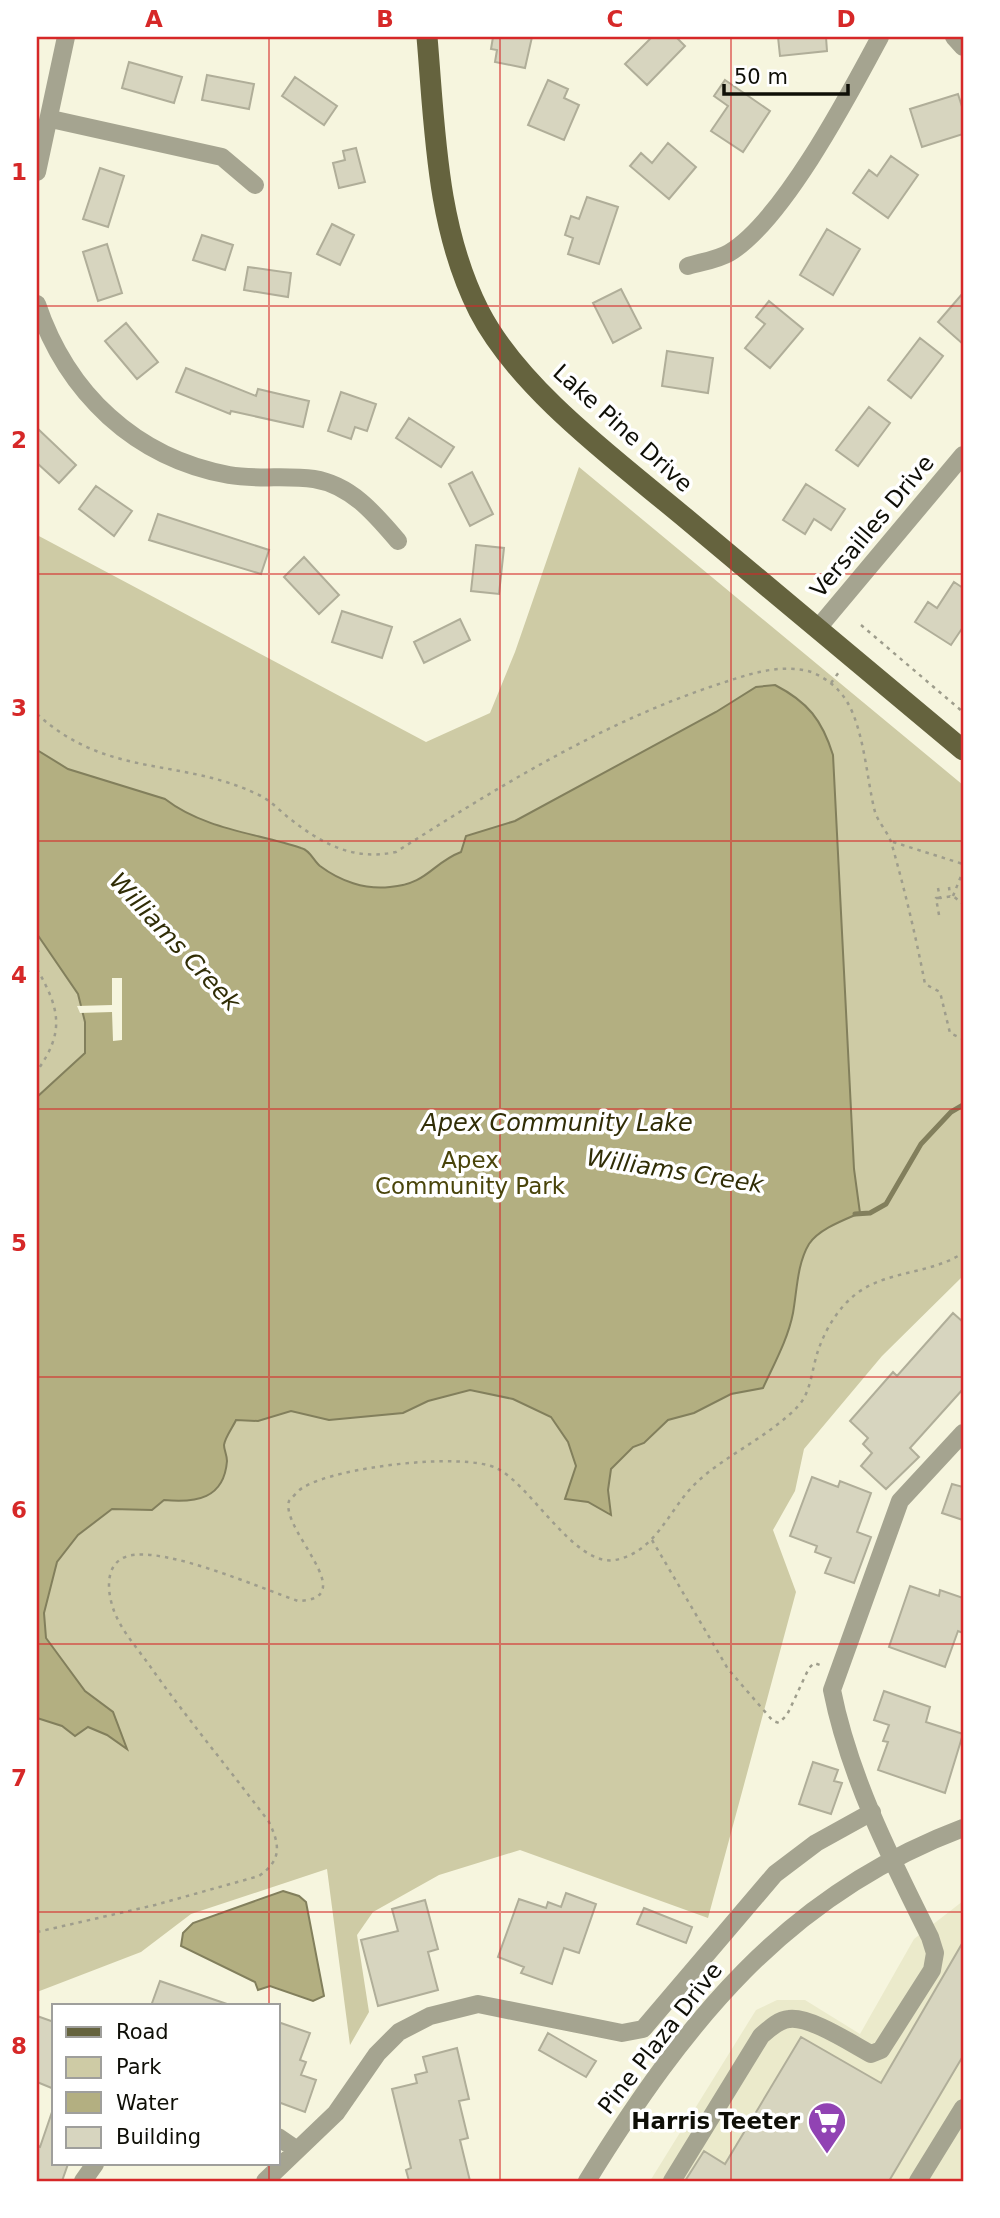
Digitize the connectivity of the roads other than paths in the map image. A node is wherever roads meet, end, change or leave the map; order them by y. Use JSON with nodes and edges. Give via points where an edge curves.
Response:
{"nodes":[{"id":1,"x":66,"y":37,"type":"edge"},
{"id":2,"x":427,"y":37,"type":"edge"},
{"id":3,"x":880,"y":37,"type":"edge"},
{"id":4,"x":954,"y":37,"type":"edge"},
{"id":5,"x":963,"y":47,"type":"edge"},
{"id":6,"x":51,"y":119,"type":"junction"},
{"id":7,"x":37,"y":172,"type":"edge"},
{"id":8,"x":255,"y":185,"type":"dead end"},
{"id":9,"x":688,"y":266,"type":"dead end"},
{"id":10,"x":37,"y":304,"type":"edge"},
{"id":11,"x":963,"y":456,"type":"edge"},
{"id":12,"x":398,"y":541,"type":"dead end"},
{"id":13,"x":818,"y":628,"type":"junction"},
{"id":14,"x":963,"y":750,"type":"edge"},
{"id":15,"x":963,"y":1433,"type":"edge"},
{"id":16,"x":872,"y":1812,"type":"junction"},
{"id":17,"x":963,"y":1828,"type":"edge"},
{"id":18,"x":892,"y":1860,"type":"junction"},
{"id":19,"x":963,"y":2108,"type":"edge"},
{"id":20,"x":280,"y":2138,"type":"edge"},
{"id":21,"x":297,"y":2150,"type":"junction"},
{"id":22,"x":93,"y":2166,"type":"edge"},
{"id":23,"x":83,"y":2181,"type":"edge"},
{"id":24,"x":265,"y":2181,"type":"edge"},
{"id":25,"x":587,"y":2181,"type":"edge"},
{"id":26,"x":672,"y":2181,"type":"edge"},
{"id":27,"x":918,"y":2181,"type":"edge"}],
"edges":[{"from":1,"to":6,"type":"street"},
{"from":2,"to":13,"type":"main road","name":"Lake Pine Drive","via":[[439,177],[449,227],[479,312],[527,377],[603,450]]},
{"from":3,"to":9,"type":"street","via":[[816,149],[751,235],[726,254]]},
{"from":4,"to":5,"type":"street"},
{"from":6,"to":7,"type":"street"},
{"from":6,"to":8,"type":"street","via":[[222,157]]},
{"from":10,"to":12,"type":"street","via":[[73,379],[129,434],[163,454],[205,469],[249,478],[316,480],[334,485],[365,505]]},
{"from":11,"to":13,"type":"street","name":"Versailles Drive"},
{"from":13,"to":14,"type":"main road","name":"Lake Pine Drive"},
{"from":15,"to":16,"type":"street","via":[[900,1500],[832,1690]]},
{"from":16,"to":18,"type":"street"},
{"from":16,"to":21,"type":"street","via":[[816,1843],[775,1874],[643,2029],[622,2033],[478,2004],[430,2017],[399,2032],[377,2054],[336,2113]]},
{"from":17,"to":18,"type":"street","name":"Pine Plaza Drive"},
{"from":18,"to":25,"type":"street","name":"Pine Plaza Drive","via":[[797,1922],[719,1995],[657,2075]]},
{"from":18,"to":26,"type":"street","via":[[935,1953],[932,1970],[881,2050],[871,2054],[804,2020],[778,2022],[761,2036]]},
{"from":19,"to":27,"type":"street"},
{"from":20,"to":21,"type":"street"},
{"from":21,"to":24,"type":"street"},
{"from":22,"to":23,"type":"street"}]}
